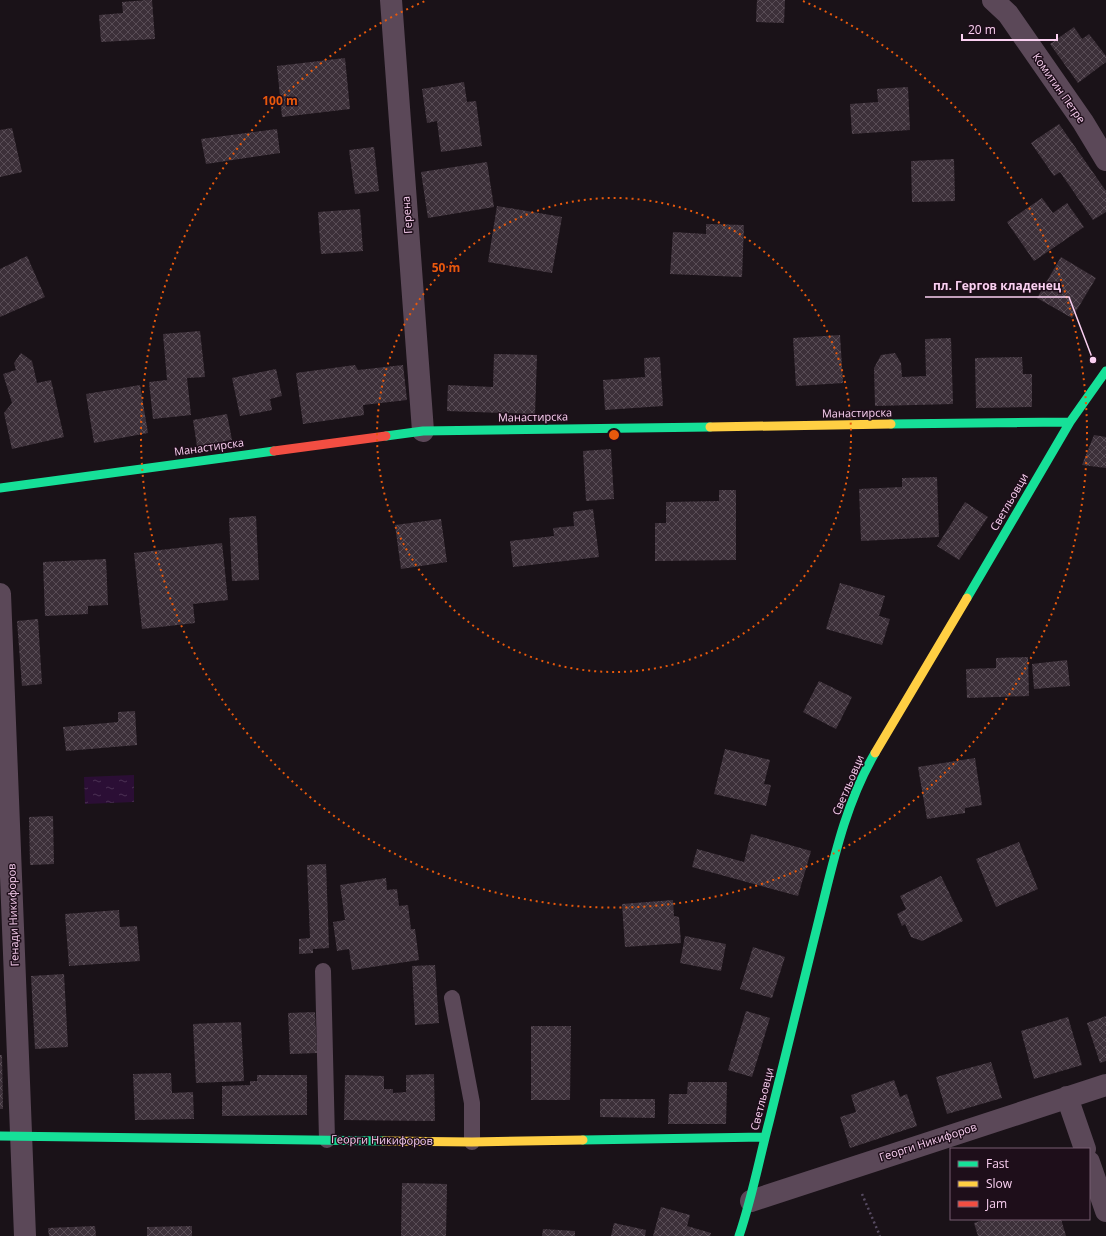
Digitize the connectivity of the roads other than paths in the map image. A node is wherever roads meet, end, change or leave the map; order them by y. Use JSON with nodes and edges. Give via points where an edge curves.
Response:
{"nodes":[{"id":1,"x":391,"y":0,"type":"edge"},
{"id":2,"x":993,"y":0,"type":"edge"},
{"id":3,"x":1106,"y":160,"type":"edge"},
{"id":4,"x":1106,"y":371,"type":"edge"},
{"id":5,"x":1070,"y":422,"type":"junction"},
{"id":6,"x":423,"y":431,"type":"junction"},
{"id":7,"x":0,"y":488,"type":"edge"},
{"id":8,"x":0,"y":594,"type":"edge"},
{"id":9,"x":322,"y":971,"type":"dead end"},
{"id":10,"x":452,"y":998,"type":"dead end"},
{"id":11,"x":1106,"y":1085,"type":"edge"},
{"id":12,"x":1067,"y":1097,"type":"junction"},
{"id":13,"x":0,"y":1136,"type":"edge"},
{"id":14,"x":22,"y":1136,"type":"junction"},
{"id":15,"x":765,"y":1137,"type":"junction"},
{"id":16,"x":328,"y":1140,"type":"junction"},
{"id":17,"x":472,"y":1142,"type":"junction"},
{"id":18,"x":1085,"y":1148,"type":"edge"},
{"id":19,"x":1090,"y":1165,"type":"edge"},
{"id":20,"x":751,"y":1201,"type":"junction"},
{"id":21,"x":1106,"y":1211,"type":"edge"},
{"id":22,"x":25,"y":1236,"type":"edge"},
{"id":23,"x":739,"y":1236,"type":"edge"}],
"edges":[{"from":1,"to":6,"type":"street","name":"Герена"},
{"from":2,"to":3,"type":"street","name":"Комитин Петре","via":[[1008,14],[1083,122]]},
{"from":4,"to":5,"type":"street","name":"Светльовци"},
{"from":5,"to":6,"type":"street","name":"Манастирска"},
{"from":5,"to":15,"type":"street","name":"Светльовци","via":[[867,767],[849,811],[833,863]]},
{"from":6,"to":7,"type":"street","name":"Манастирска"},
{"from":8,"to":14,"type":"street","name":"Генади Никифоров"},
{"from":9,"to":16,"type":"lane"},
{"from":10,"to":17,"type":"lane","via":[[472,1103]]},
{"from":11,"to":12,"type":"street","name":"Георги Никифоров"},
{"from":12,"to":18,"type":"street"},
{"from":12,"to":20,"type":"street","name":"Георги Никифоров"},
{"from":13,"to":14,"type":"street","name":"Георги Никифоров"},
{"from":14,"to":16,"type":"street","name":"Георги Никифоров"},
{"from":14,"to":22,"type":"street","name":"Генади Никифоров"},
{"from":15,"to":17,"type":"street","name":"Георги Никифоров"},
{"from":15,"to":20,"type":"street","name":"Светльовци"},
{"from":16,"to":17,"type":"street","name":"Георги Никифоров"},
{"from":19,"to":21,"type":"street"},
{"from":20,"to":23,"type":"street","name":"Светльовци"}]}
